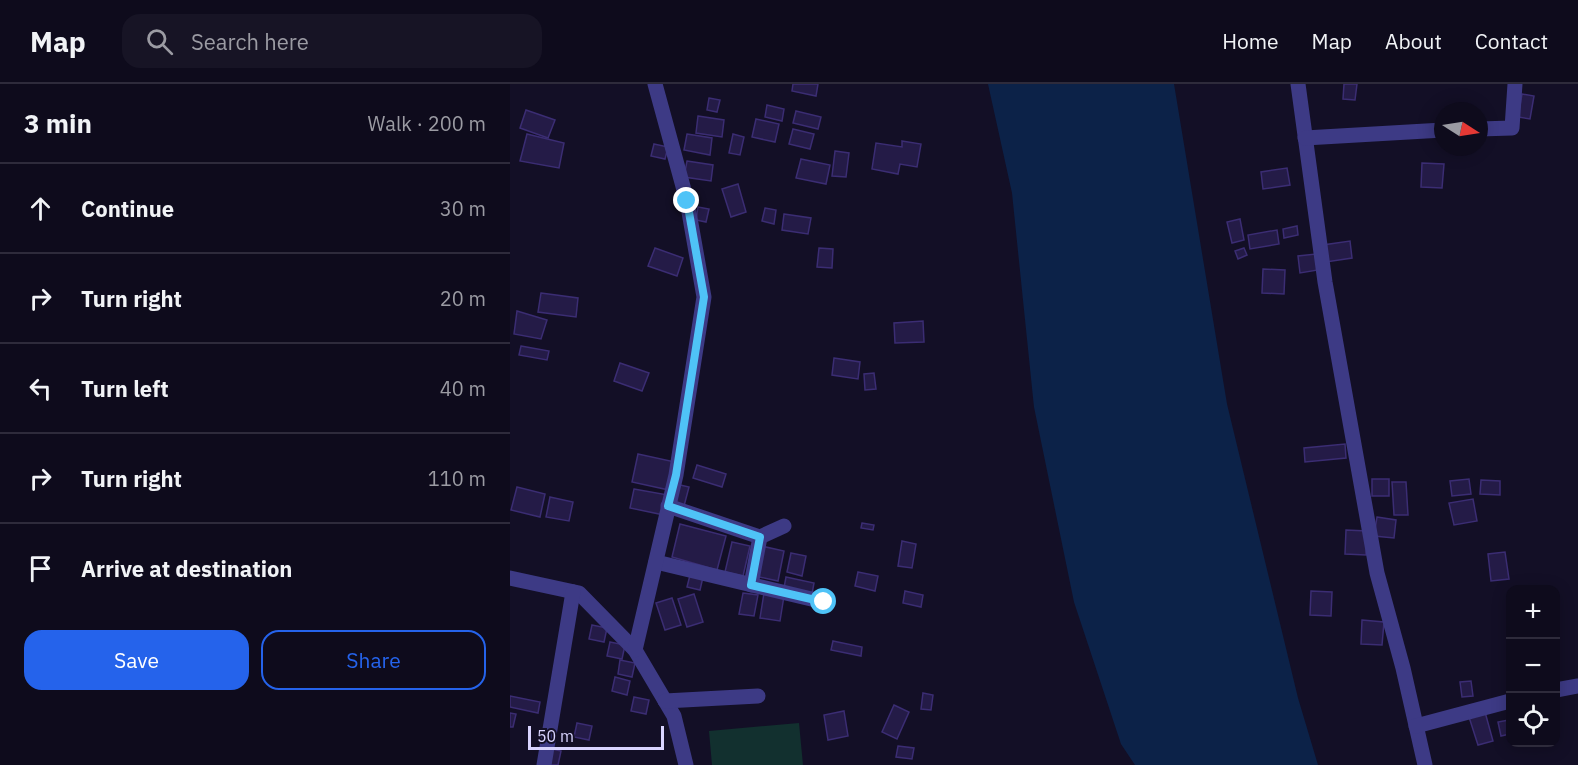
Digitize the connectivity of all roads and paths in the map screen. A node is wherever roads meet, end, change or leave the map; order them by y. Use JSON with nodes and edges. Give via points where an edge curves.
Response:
{"nodes":[{"id":1,"x":655,"y":84,"type":"edge"},
{"id":2,"x":1298,"y":84,"type":"edge"},
{"id":3,"x":1515,"y":84,"type":"edge"},
{"id":4,"x":1488,"y":129,"type":"edge"},
{"id":5,"x":1434,"y":131,"type":"edge"},
{"id":6,"x":1305,"y":138,"type":"junction"},
{"id":7,"x":668,"y":506,"type":"junction"},
{"id":8,"x":784,"y":526,"type":"dead end"},
{"id":9,"x":760,"y":537,"type":"junction"},
{"id":10,"x":656,"y":562,"type":"junction"},
{"id":11,"x":510,"y":578,"type":"edge"},
{"id":12,"x":751,"y":585,"type":"junction"},
{"id":13,"x":573,"y":592,"type":"junction"},
{"id":14,"x":824,"y":602,"type":"dead end"},
{"id":15,"x":635,"y":650,"type":"junction"},
{"id":16,"x":1578,"y":686,"type":"edge"},
{"id":17,"x":1560,"y":689,"type":"edge"},
{"id":18,"x":758,"y":696,"type":"dead end"},
{"id":19,"x":664,"y":700,"type":"junction"},
{"id":20,"x":1506,"y":702,"type":"edge"},
{"id":21,"x":1416,"y":726,"type":"junction"},
{"id":22,"x":544,"y":765,"type":"edge"},
{"id":23,"x":686,"y":765,"type":"edge"},
{"id":24,"x":1425,"y":765,"type":"edge"}],
"edges":[{"from":1,"to":7,"type":"street","via":[[687,201],[704,297]]},
{"from":2,"to":6,"type":"street"},
{"from":3,"to":4,"type":"street","via":[[1512,128]]},
{"from":5,"to":6,"type":"street"},
{"from":6,"to":21,"type":"street","via":[[1325,282],[1377,573]]},
{"from":7,"to":9,"type":"street"},
{"from":7,"to":10,"type":"street"},
{"from":8,"to":9,"type":"street"},
{"from":9,"to":12,"type":"street"},
{"from":10,"to":12,"type":"street"},
{"from":10,"to":15,"type":"street"},
{"from":11,"to":13,"type":"street"},
{"from":12,"to":14,"type":"street"},
{"from":13,"to":15,"type":"street"},
{"from":13,"to":22,"type":"street"},
{"from":15,"to":19,"type":"street"},
{"from":16,"to":17,"type":"street"},
{"from":18,"to":19,"type":"street"},
{"from":19,"to":23,"type":"street","via":[[674,716]]},
{"from":20,"to":21,"type":"street"},
{"from":21,"to":24,"type":"street"}]}
